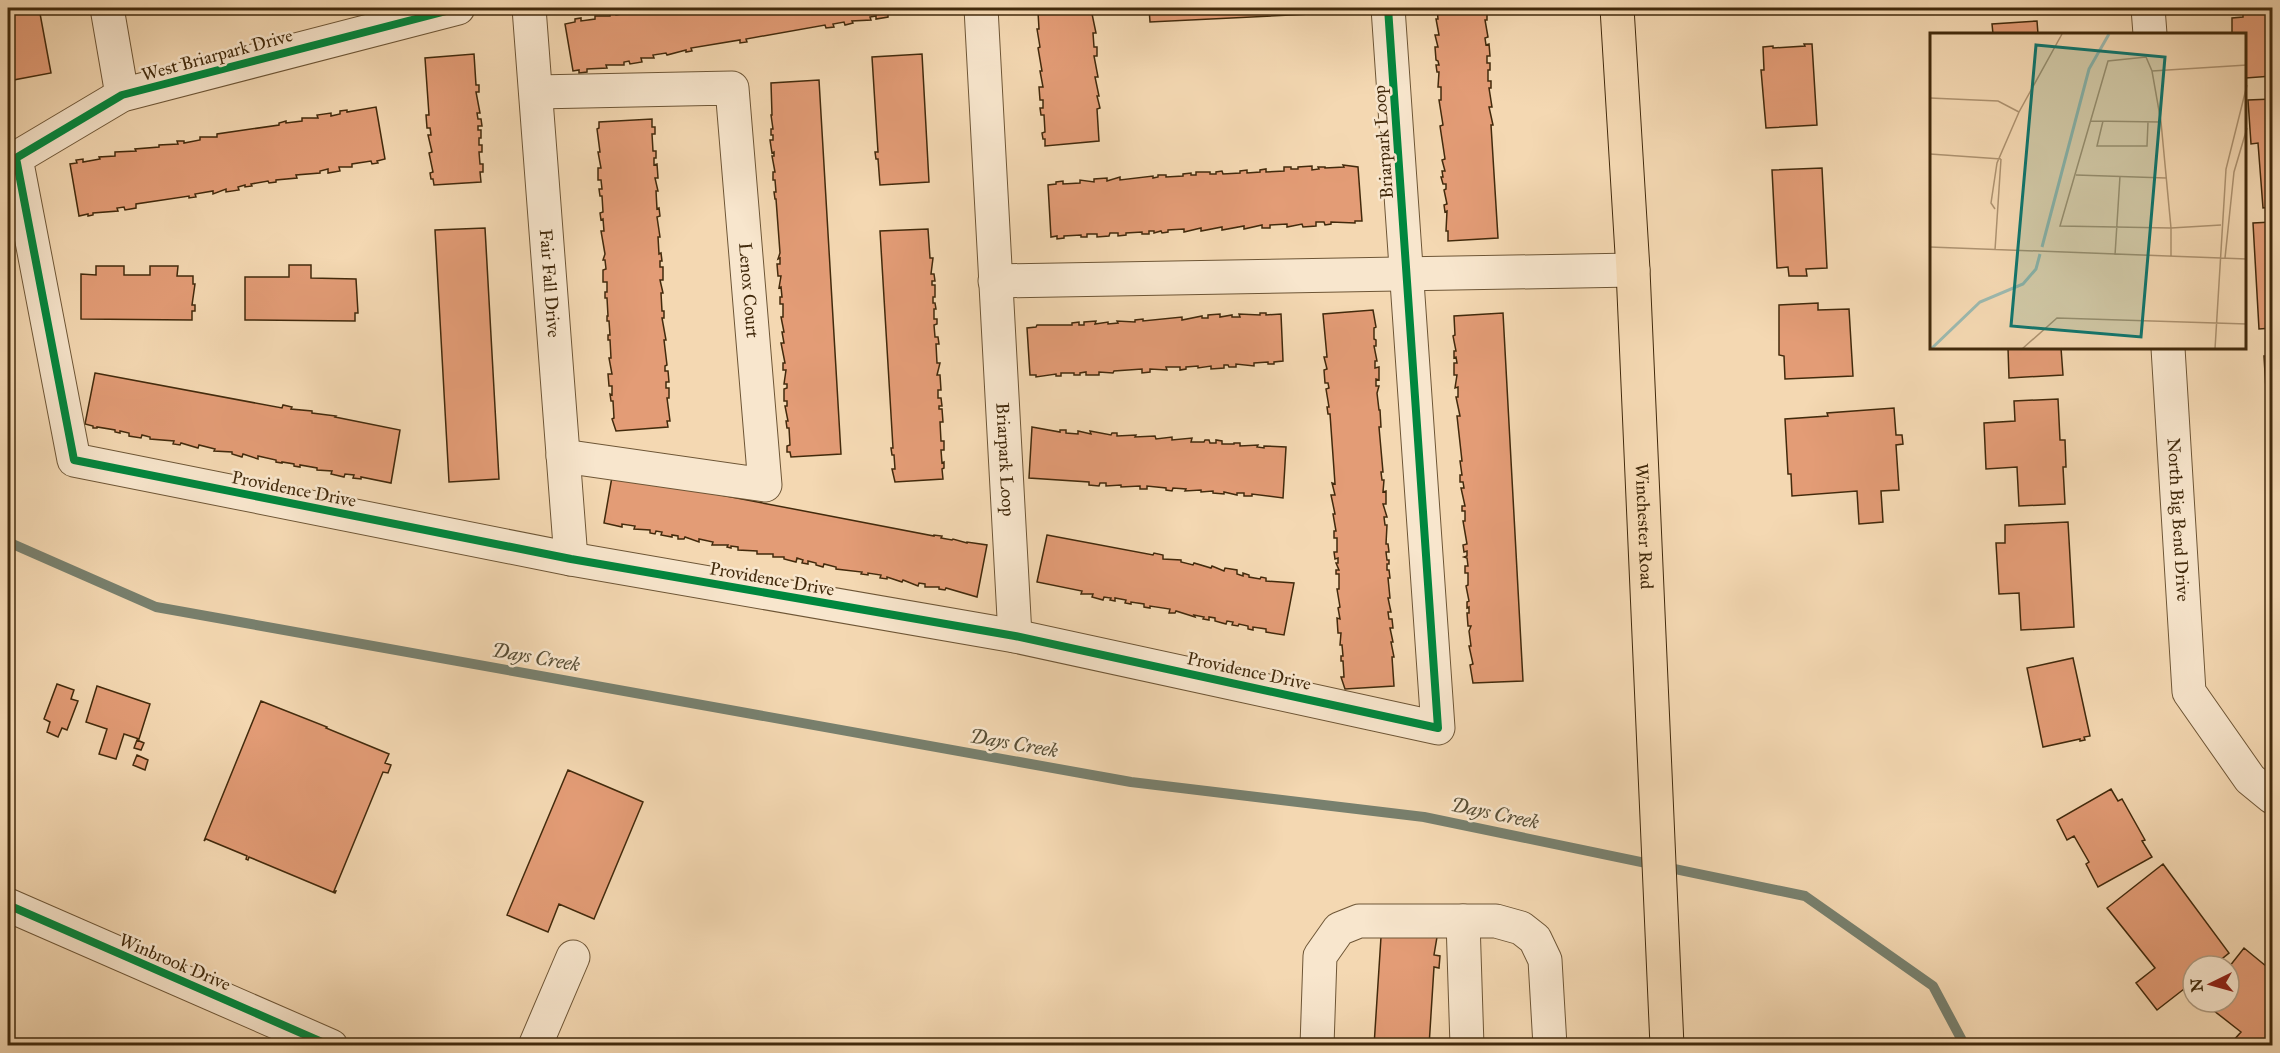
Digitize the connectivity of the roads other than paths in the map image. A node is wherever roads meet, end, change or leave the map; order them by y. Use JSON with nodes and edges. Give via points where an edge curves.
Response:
{"nodes":[{"id":1,"x":107,"y":8,"type":"edge"},
{"id":2,"x":458,"y":8,"type":"edge"},
{"id":3,"x":529,"y":8,"type":"edge"},
{"id":4,"x":981,"y":8,"type":"edge"},
{"id":5,"x":1388,"y":8,"type":"edge"},
{"id":6,"x":1617,"y":8,"type":"edge"},
{"id":7,"x":2148,"y":8,"type":"edge"},
{"id":8,"x":2150,"y":33,"type":"edge"},
{"id":9,"x":536,"y":92,"type":"junction"},
{"id":10,"x":122,"y":95,"type":"junction"},
{"id":11,"x":1633,"y":270,"type":"junction"},
{"id":12,"x":1408,"y":274,"type":"junction"},
{"id":13,"x":995,"y":281,"type":"junction"},
{"id":14,"x":2168,"y":350,"type":"edge"},
{"id":15,"x":563,"y":456,"type":"junction"},
{"id":16,"x":571,"y":559,"type":"junction"},
{"id":17,"x":1015,"y":636,"type":"junction"},
{"id":18,"x":2272,"y":797,"type":"edge"},
{"id":19,"x":8,"y":905,"type":"edge"},
{"id":20,"x":1463,"y":921,"type":"junction"},
{"id":21,"x":573,"y":957,"type":"dead end"},
{"id":22,"x":331,"y":1046,"type":"edge"},
{"id":23,"x":535,"y":1046,"type":"edge"},
{"id":24,"x":1317,"y":1046,"type":"edge"},
{"id":25,"x":1467,"y":1046,"type":"edge"},
{"id":26,"x":1550,"y":1046,"type":"edge"},
{"id":27,"x":1667,"y":1046,"type":"edge"}],
"edges":[{"from":1,"to":10,"type":"street","name":"West Briarpark Drive"},
{"from":2,"to":10,"type":"street","name":"West Briarpark Drive"},
{"from":3,"to":9,"type":"street","name":"Fair Fall Drive"},
{"from":4,"to":13,"type":"street","name":"Briarpark Loop"},
{"from":5,"to":12,"type":"street","name":"Briarpark Loop"},
{"from":6,"to":11,"type":"main road","name":"Winchester Road"},
{"from":7,"to":8,"type":"street"},
{"from":9,"to":15,"type":"street","name":"Fair Fall Drive"},
{"from":9,"to":15,"type":"street","name":"Lenox Court","via":[[732,88],[765,485]]},
{"from":10,"to":16,"type":"street","name":"Providence Drive","via":[[16,158],[74,460]]},
{"from":11,"to":12,"type":"street"},
{"from":11,"to":27,"type":"main road","name":"Winchester Road"},
{"from":12,"to":13,"type":"street"},
{"from":12,"to":17,"type":"street","name":"Providence Drive","via":[[1438,728]]},
{"from":13,"to":17,"type":"street","name":"Briarpark Loop"},
{"from":14,"to":18,"type":"street","name":"North Big Bend Drive","via":[[2189,692],[2250,779]]},
{"from":15,"to":16,"type":"street","name":"Fair Fall Drive"},
{"from":16,"to":17,"type":"street","name":"Providence Drive"},
{"from":19,"to":22,"type":"street","name":"Winbrook Drive"},
{"from":20,"to":24,"type":"street","via":[[1359,921],[1340,928],[1320,956]]},
{"from":20,"to":25,"type":"street"},
{"from":20,"to":26,"type":"street","via":[[1496,921],[1521,928],[1535,939],[1545,960]]},
{"from":21,"to":23,"type":"street"}]}
